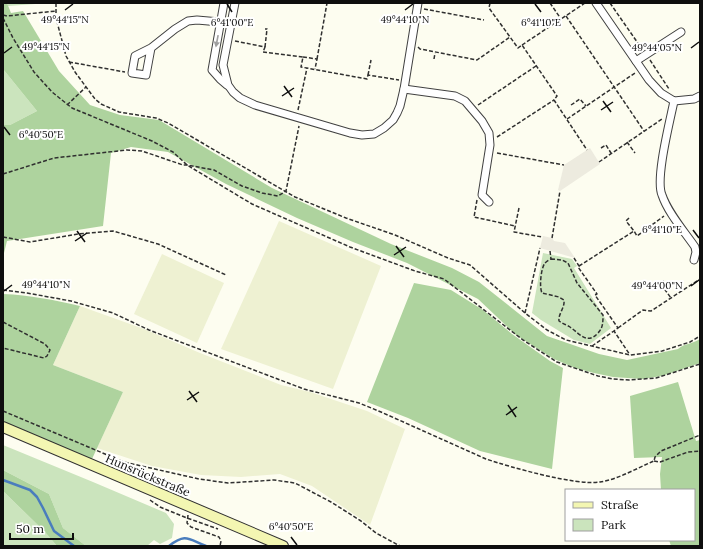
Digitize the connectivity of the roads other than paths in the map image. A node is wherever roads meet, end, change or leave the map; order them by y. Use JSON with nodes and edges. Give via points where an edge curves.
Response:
{"nodes":[{"id":1,"x":224,"y":3,"type":"edge"},
{"id":2,"x":235,"y":3,"type":"edge"},
{"id":3,"x":596,"y":3,"type":"edge"},
{"id":4,"x":420,"y":6,"type":"edge"},
{"id":5,"x":221,"y":23,"type":"junction"},
{"id":6,"x":231,"y":23,"type":"junction"},
{"id":7,"x":681,"y":32,"type":"dead end"},
{"id":8,"x":151,"y":48,"type":"junction"},
{"id":9,"x":636,"y":61,"type":"junction"},
{"id":10,"x":228,"y":85,"type":"junction"},
{"id":11,"x":404,"y":85,"type":"junction"},
{"id":12,"x":700,"y":96,"type":"edge"},
{"id":13,"x":674,"y":101,"type":"junction"},
{"id":14,"x":490,"y":202,"type":"dead end"},
{"id":15,"x":694,"y":260,"type":"dead end"},
{"id":16,"x":3,"y":427,"type":"edge"},
{"id":17,"x":283,"y":546,"type":"edge"}],
"edges":[{"from":1,"to":5,"type":"street"},
{"from":2,"to":6,"type":"street"},
{"from":3,"to":9,"type":"street"},
{"from":4,"to":11,"type":"street"},
{"from":5,"to":6,"type":"street"},
{"from":5,"to":8,"type":"street","via":[[188,21]]},
{"from":5,"to":10,"type":"street","one_way":true,"via":[[212,70]]},
{"from":6,"to":10,"type":"street","via":[[223,65]]},
{"from":7,"to":9,"type":"street"},
{"from":8,"to":8,"type":"street","via":[[135,56],[132,73],[146,75]]},
{"from":9,"to":13,"type":"street","via":[[654,87]]},
{"from":10,"to":11,"type":"street","via":[[247,102],[362,135],[374,134],[393,120],[400,106]]},
{"from":11,"to":14,"type":"street","via":[[455,96],[465,101],[486,127],[490,136],[490,151],[482,195]]},
{"from":12,"to":13,"type":"street"},
{"from":13,"to":15,"type":"street","via":[[659,182],[662,195],[695,247]]},
{"from":16,"to":17,"type":"main road","name":"Hunsrückstraße"}]}
